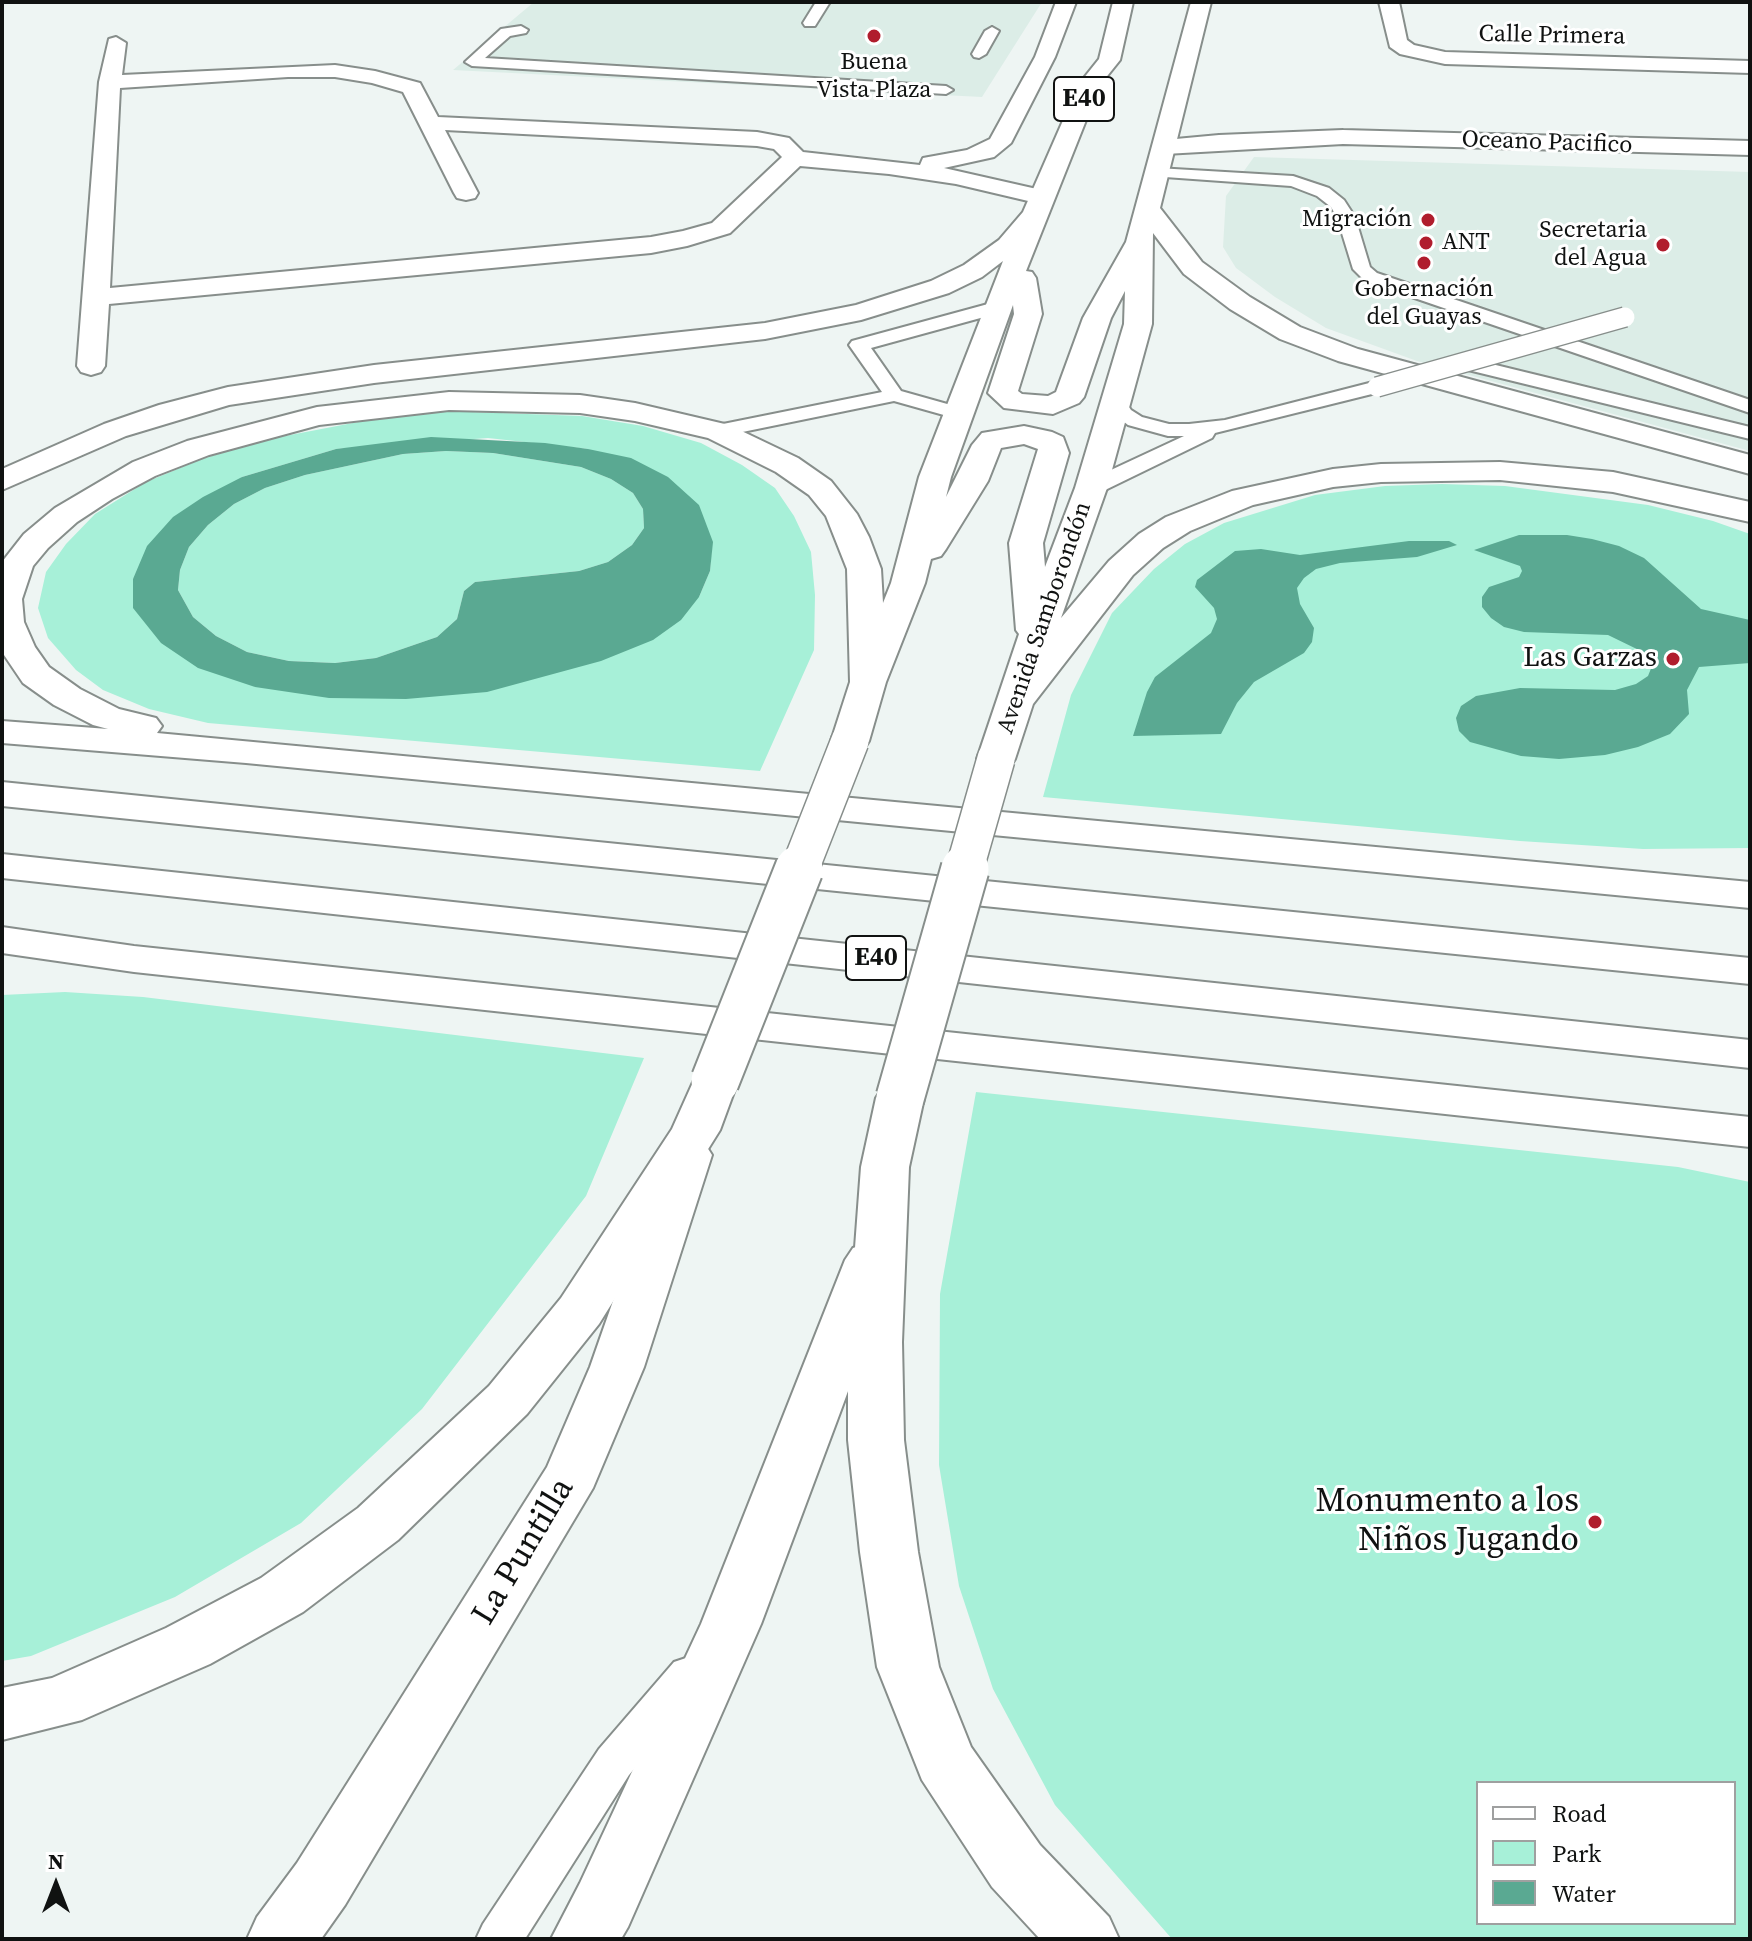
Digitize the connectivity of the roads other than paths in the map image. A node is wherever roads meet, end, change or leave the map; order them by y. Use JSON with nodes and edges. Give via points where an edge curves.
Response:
{"nodes":[{"id":1,"x":823,"y":2,"type":"edge"},
{"id":2,"x":1066,"y":2,"type":"edge"},
{"id":3,"x":1123,"y":2,"type":"edge"},
{"id":4,"x":1201,"y":2,"type":"edge"},
{"id":5,"x":1389,"y":2,"type":"edge"},
{"id":6,"x":810,"y":23,"type":"dead end"},
{"id":7,"x":521,"y":30,"type":"dead end"},
{"id":8,"x":992,"y":31,"type":"dead end"},
{"id":9,"x":116,"y":43,"type":"dead end"},
{"id":10,"x":979,"y":54,"type":"dead end"},
{"id":11,"x":1750,"y":67,"type":"edge"},
{"id":12,"x":110,"y":82,"type":"junction"},
{"id":13,"x":946,"y":90,"type":"dead end"},
{"id":14,"x":1188,"y":115,"type":"junction"},
{"id":15,"x":431,"y":123,"type":"junction"},
{"id":16,"x":1343,"y":137,"type":"junction"},
{"id":17,"x":1165,"y":147,"type":"junction"},
{"id":18,"x":1750,"y":148,"type":"edge"},
{"id":19,"x":794,"y":158,"type":"junction"},
{"id":20,"x":889,"y":167,"type":"junction"},
{"id":21,"x":1156,"y":191,"type":"junction"},
{"id":22,"x":466,"y":193,"type":"dead end"},
{"id":23,"x":1039,"y":204,"type":"junction"},
{"id":24,"x":1139,"y":240,"type":"junction"},
{"id":25,"x":1019,"y":255,"type":"junction"},
{"id":26,"x":98,"y":297,"type":"junction"},
{"id":27,"x":999,"y":307,"type":"junction"},
{"id":28,"x":1625,"y":317,"type":"dead end"},
{"id":29,"x":1467,"y":364,"type":"junction"},
{"id":30,"x":91,"y":366,"type":"dead end"},
{"id":31,"x":894,"y":395,"type":"junction"},
{"id":32,"x":1116,"y":402,"type":"junction"},
{"id":33,"x":1750,"y":407,"type":"edge"},
{"id":34,"x":958,"y":413,"type":"junction"},
{"id":35,"x":1225,"y":426,"type":"junction"},
{"id":36,"x":718,"y":431,"type":"junction"},
{"id":37,"x":1750,"y":433,"type":"edge"},
{"id":38,"x":1750,"y":465,"type":"edge"},
{"id":39,"x":2,"y":481,"type":"edge"},
{"id":40,"x":1091,"y":488,"type":"junction"},
{"id":41,"x":1750,"y":512,"type":"edge"},
{"id":42,"x":908,"y":583,"type":"junction"},
{"id":43,"x":1035,"y":640,"type":"junction"},
{"id":44,"x":868,"y":682,"type":"junction"},
{"id":45,"x":1018,"y":698,"type":"junction"},
{"id":46,"x":2,"y":732,"type":"edge"},
{"id":47,"x":246,"y":751,"type":"junction"},
{"id":48,"x":2,"y":794,"type":"edge"},
{"id":49,"x":2,"y":866,"type":"edge"},
{"id":50,"x":1550,"y":876,"type":"junction"},
{"id":51,"x":1750,"y":880,"type":"edge"},
{"id":52,"x":1750,"y":895,"type":"edge"},
{"id":53,"x":2,"y":940,"type":"edge"},
{"id":54,"x":134,"y":959,"type":"junction"},
{"id":55,"x":2,"y":968,"type":"edge"},
{"id":56,"x":1750,"y":971,"type":"edge"},
{"id":57,"x":1750,"y":1054,"type":"edge"},
{"id":58,"x":706,"y":1105,"type":"junction"},
{"id":59,"x":1609,"y":1119,"type":"junction"},
{"id":60,"x":1750,"y":1132,"type":"edge"},
{"id":61,"x":1750,"y":1147,"type":"edge"},
{"id":62,"x":881,"y":1233,"type":"junction"},
{"id":63,"x":731,"y":1624,"type":"junction"},
{"id":64,"x":2,"y":1714,"type":"edge"},
{"id":65,"x":321,"y":1884,"type":"junction"},
{"id":66,"x":281,"y":1939,"type":"edge"},
{"id":67,"x":298,"y":1939,"type":"edge"},
{"id":68,"x":499,"y":1939,"type":"edge"},
{"id":69,"x":585,"y":1939,"type":"edge"},
{"id":70,"x":1085,"y":1939,"type":"edge"}],
"edges":[{"from":1,"to":6,"type":"lane"},
{"from":2,"to":20,"type":"main road","via":[[1022,106],[999,143],[970,157]]},
{"from":3,"to":23,"type":"main road","number":"E40","via":[[1109,60],[1090,84]]},
{"from":4,"to":14,"type":"main road","name":"Avenida Samborondón","number":"E40"},
{"from":5,"to":11,"type":"main road","name":"Calle Primera","via":[[1397,43],[1445,58]]},
{"from":7,"to":13,"type":"lane","via":[[506,32],[472,62]]},
{"from":8,"to":10,"type":"lane"},
{"from":9,"to":12,"type":"main road"},
{"from":12,"to":15,"type":"main road","via":[[288,71],[357,73],[412,88]]},
{"from":12,"to":26,"type":"main road"},
{"from":14,"to":16,"type":"main road","name":"Oceano Pacifico"},
{"from":14,"to":17,"type":"main road","name":"Avenida Samborondón","number":"E40"},
{"from":15,"to":19,"type":"main road","via":[[757,139],[781,143]]},
{"from":15,"to":22,"type":"main road"},
{"from":16,"to":17,"type":"main road","name":"Oceano Pacifico"},
{"from":16,"to":18,"type":"main road","name":"Oceano Pacifico"},
{"from":17,"to":21,"type":"main road","name":"Avenida Samborondón","number":"E40"},
{"from":19,"to":20,"type":"main road"},
{"from":19,"to":26,"type":"main road","via":[[721,228],[687,238]]},
{"from":20,"to":23,"type":"main road","via":[[986,182]]},
{"from":21,"to":24,"type":"main road","name":"Avenida Samborondón","number":"E40"},
{"from":21,"to":33,"type":"lane","via":[[1293,181],[1338,204],[1362,269],[1371,277]]},
{"from":21,"to":38,"type":"main road","via":[[1193,268],[1290,333],[1363,359]]},
{"from":23,"to":25,"type":"main road","number":"E40"},
{"from":23,"to":39,"type":"main road","via":[[1008,245],[973,271],[861,312],[765,331],[359,376],[228,396],[115,430]]},
{"from":24,"to":25,"type":"main road","via":[[1097,318],[1069,397],[1053,405],[1014,402],[1003,393],[1028,314]]},
{"from":24,"to":32,"type":"main road","name":"Avenida Samborondón","number":"E40","via":[[1138,324]]},
{"from":25,"to":27,"type":"main road","number":"E40"},
{"from":26,"to":30,"type":"main road"},
{"from":27,"to":31,"type":"lane","via":[[859,345]]},
{"from":27,"to":34,"type":"main road","number":"E40"},
{"from":28,"to":29,"type":"lane","bridge":true},
{"from":29,"to":35,"type":"lane","bridge":true},
{"from":29,"to":37,"type":"lane"},
{"from":31,"to":34,"type":"lane"},
{"from":31,"to":36,"type":"lane"},
{"from":32,"to":35,"type":"lane","via":[[1135,421],[1168,430]]},
{"from":32,"to":40,"type":"main road","name":"Avenida Samborondón","number":"E40"},
{"from":34,"to":42,"type":"main road","number":"E40","via":[[935,477]]},
{"from":35,"to":40,"type":"lane"},
{"from":36,"to":44,"type":"main road","via":[[787,465],[820,488],[841,514],[864,569]]},
{"from":36,"to":47,"type":"main road","via":[[635,412],[516,401],[449,401],[317,416],[238,435],[144,469],[66,515],[36,541],[17,565],[5,599],[11,635],[36,675],[106,717]]},
{"from":40,"to":43,"type":"main road","name":"Avenida Samborondón","number":"E40"},
{"from":41,"to":45,"type":"main road","via":[[1613,482],[1500,471],[1381,473],[1258,494],[1209,511],[1151,541],[1092,601]]},
{"from":42,"to":43,"type":"main road","via":[[972,481],[987,445],[1006,436],[1041,438],[1052,444],[1054,453],[1026,543]]},
{"from":42,"to":44,"type":"main road","number":"E40"},
{"from":43,"to":45,"type":"main road","name":"Avenida Samborondón","number":"E40"},
{"from":44,"to":58,"type":"main road","number":"E40","bridge":true,"via":[[850,741]]},
{"from":45,"to":62,"type":"main road","name":"Avenida Samborondón","number":"E40","bridge":true,"via":[[900,1098],[885,1167]]},
{"from":46,"to":47,"type":"main road"},
{"from":47,"to":50,"type":"main road"},
{"from":48,"to":56,"type":"main road"},
{"from":49,"to":57,"type":"main road","number":"E40"},
{"from":50,"to":51,"type":"main road"},
{"from":50,"to":52,"type":"main road"},
{"from":53,"to":54,"type":"main road"},
{"from":54,"to":55,"type":"main road"},
{"from":54,"to":59,"type":"main road"},
{"from":58,"to":64,"type":"main road","via":[[580,1311],[508,1400],[378,1524],[282,1595],[188,1646],[60,1702]]},
{"from":58,"to":65,"type":"main road","name":"La Puntilla","via":[[617,1367],[573,1473]]},
{"from":59,"to":60,"type":"main road"},
{"from":59,"to":61,"type":"main road"},
{"from":62,"to":63,"type":"main road"},
{"from":62,"to":70,"type":"main road","name":"Avenida Samborondón","via":[[876,1440],[908,1667],[945,1761],[1016,1866]]},
{"from":63,"to":68,"type":"lane","via":[[614,1762]]},
{"from":63,"to":69,"type":"main road"},
{"from":65,"to":66,"type":"main road","name":"La Puntilla"},
{"from":65,"to":67,"type":"lane"}]}
